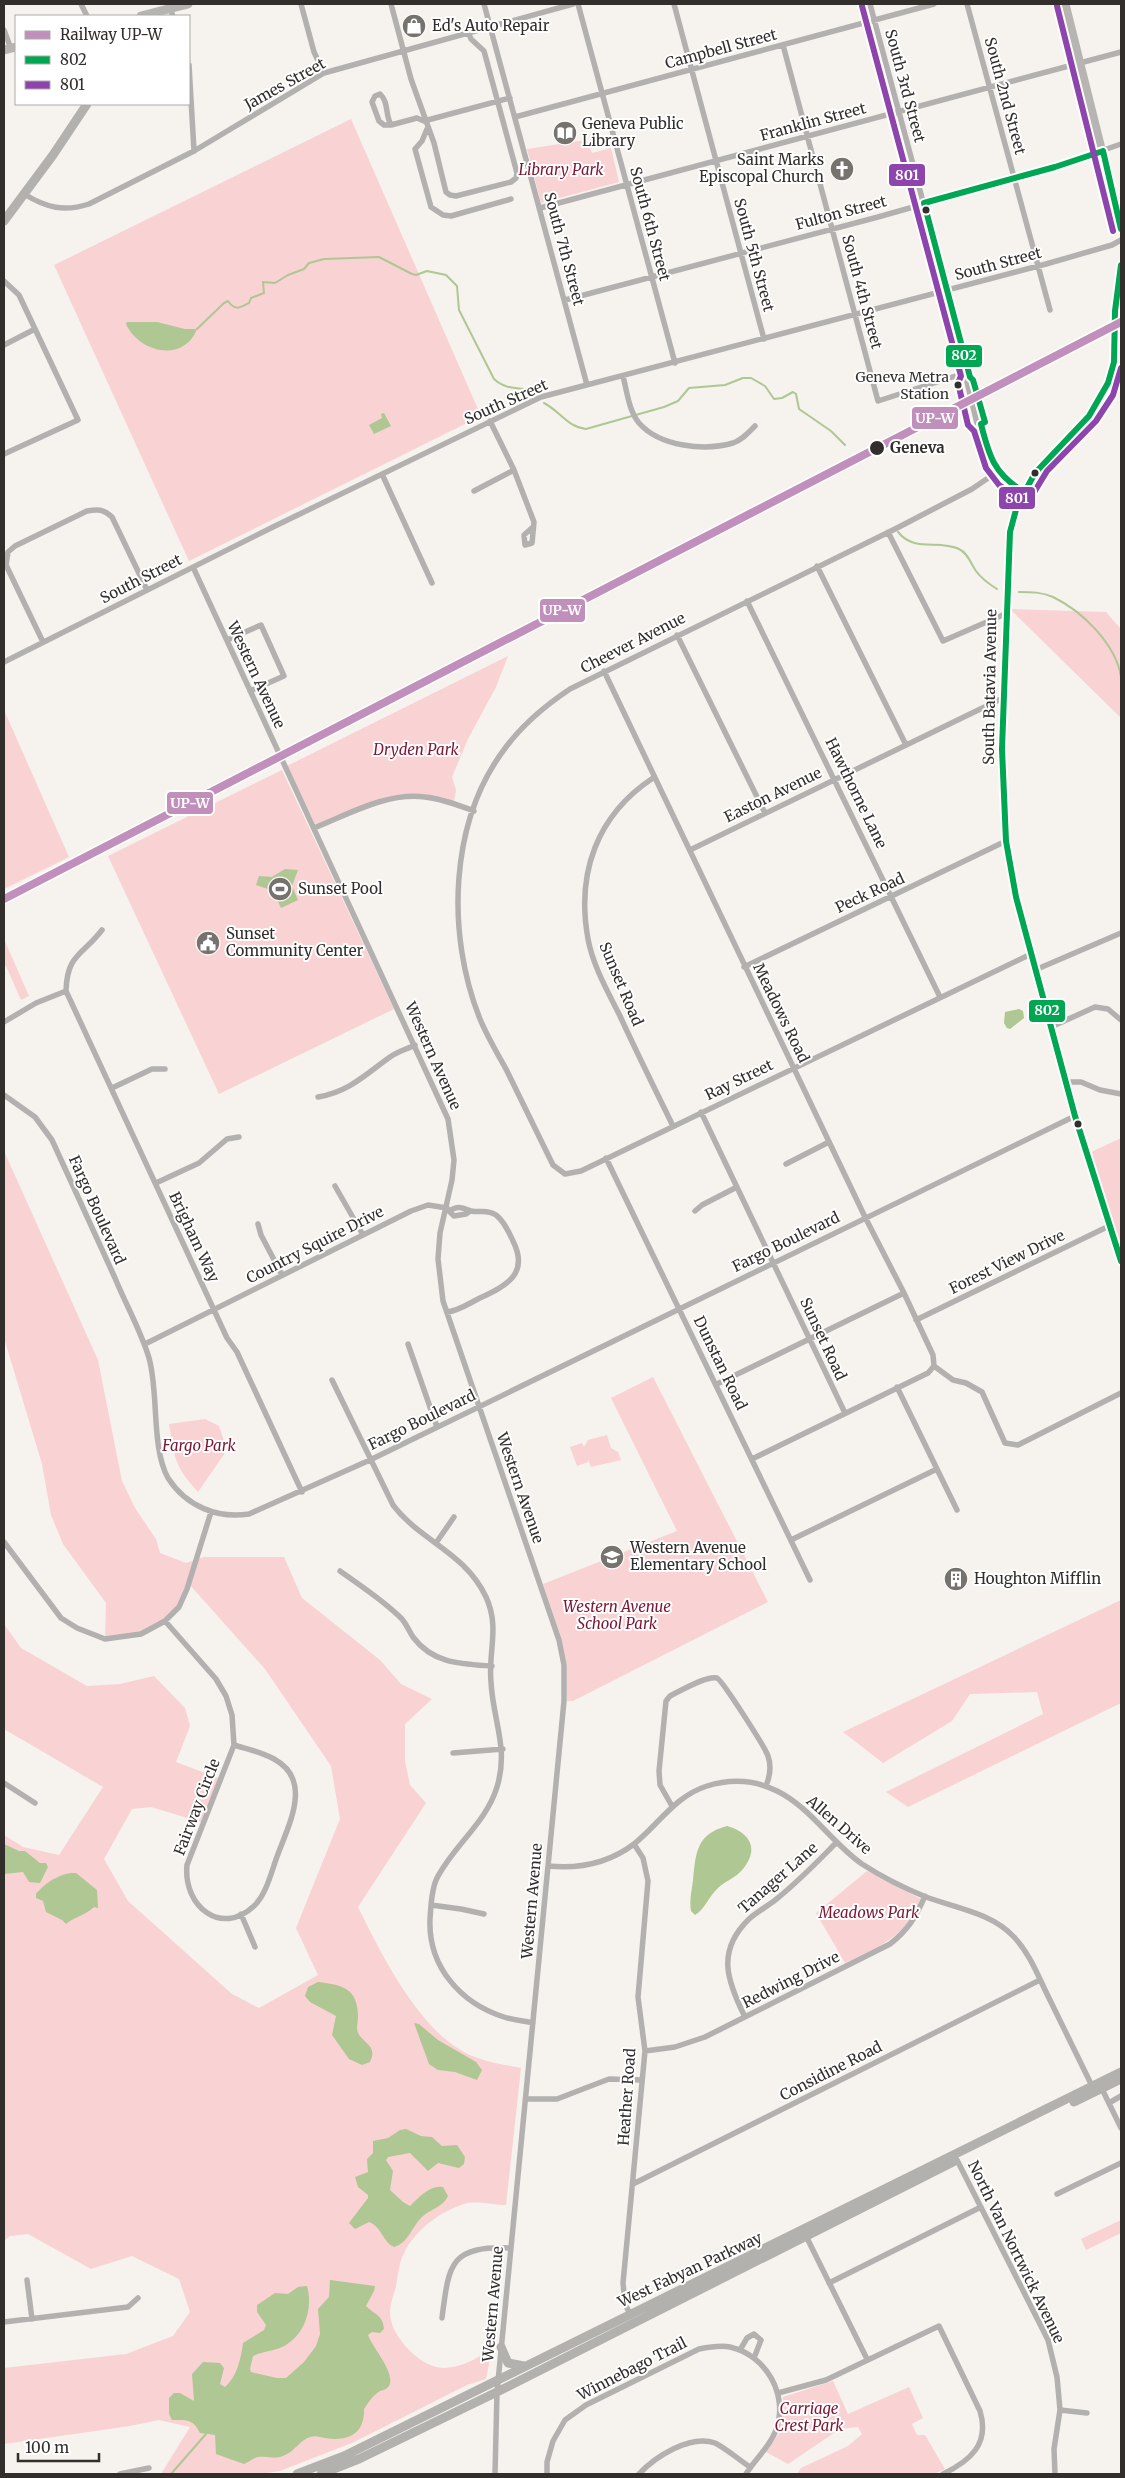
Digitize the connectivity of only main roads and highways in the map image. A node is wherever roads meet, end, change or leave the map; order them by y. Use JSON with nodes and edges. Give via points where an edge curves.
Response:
{"nodes":[{"id":1,"x":188,"y":4,"type":"edge"},
{"id":2,"x":1065,"y":4,"type":"edge"},
{"id":3,"x":171,"y":10,"type":"edge"},
{"id":4,"x":148,"y":15,"type":"edge"},
{"id":5,"x":86,"y":105,"type":"edge"},
{"id":6,"x":4,"y":221,"type":"edge"},
{"id":7,"x":1121,"y":228,"type":"edge"},
{"id":8,"x":1121,"y":265,"type":"edge"},
{"id":9,"x":1121,"y":1261,"type":"edge"},
{"id":10,"x":1121,"y":2072,"type":"edge"},
{"id":11,"x":1121,"y":2079,"type":"edge"},
{"id":12,"x":1097,"y":2089,"type":"junction"},
{"id":13,"x":501,"y":2347,"type":"road end"},
{"id":14,"x":524,"y":2366,"type":"junction"},
{"id":15,"x":297,"y":2474,"type":"edge"},
{"id":16,"x":320,"y":2474,"type":"edge"}],
"edges":[{"from":1,"to":3,"type":"main road"},
{"from":2,"to":7,"type":"main road"},
{"from":3,"to":4,"type":"main road"},
{"from":5,"to":6,"type":"main road"},
{"from":8,"to":9,"type":"main road","name":"South Batavia Avenue","via":[[1111,376],[1090,416],[1040,466],[1024,492],[1010,532],[1002,775],[1006,842],[1016,897],[1075,1116]]},
{"from":10,"to":12,"type":"main road"},
{"from":11,"to":12,"type":"main road"},
{"from":12,"to":14,"type":"main road","name":"West Fabyan Parkway"},
{"from":12,"to":16,"type":"main road","name":"West Fabyan Parkway","via":[[496,2392],[359,2459]]},
{"from":13,"to":14,"type":"main road","via":[[508,2363]]},
{"from":14,"to":15,"type":"main road","name":"West Fabyan Parkway","via":[[344,2456]]}]}
